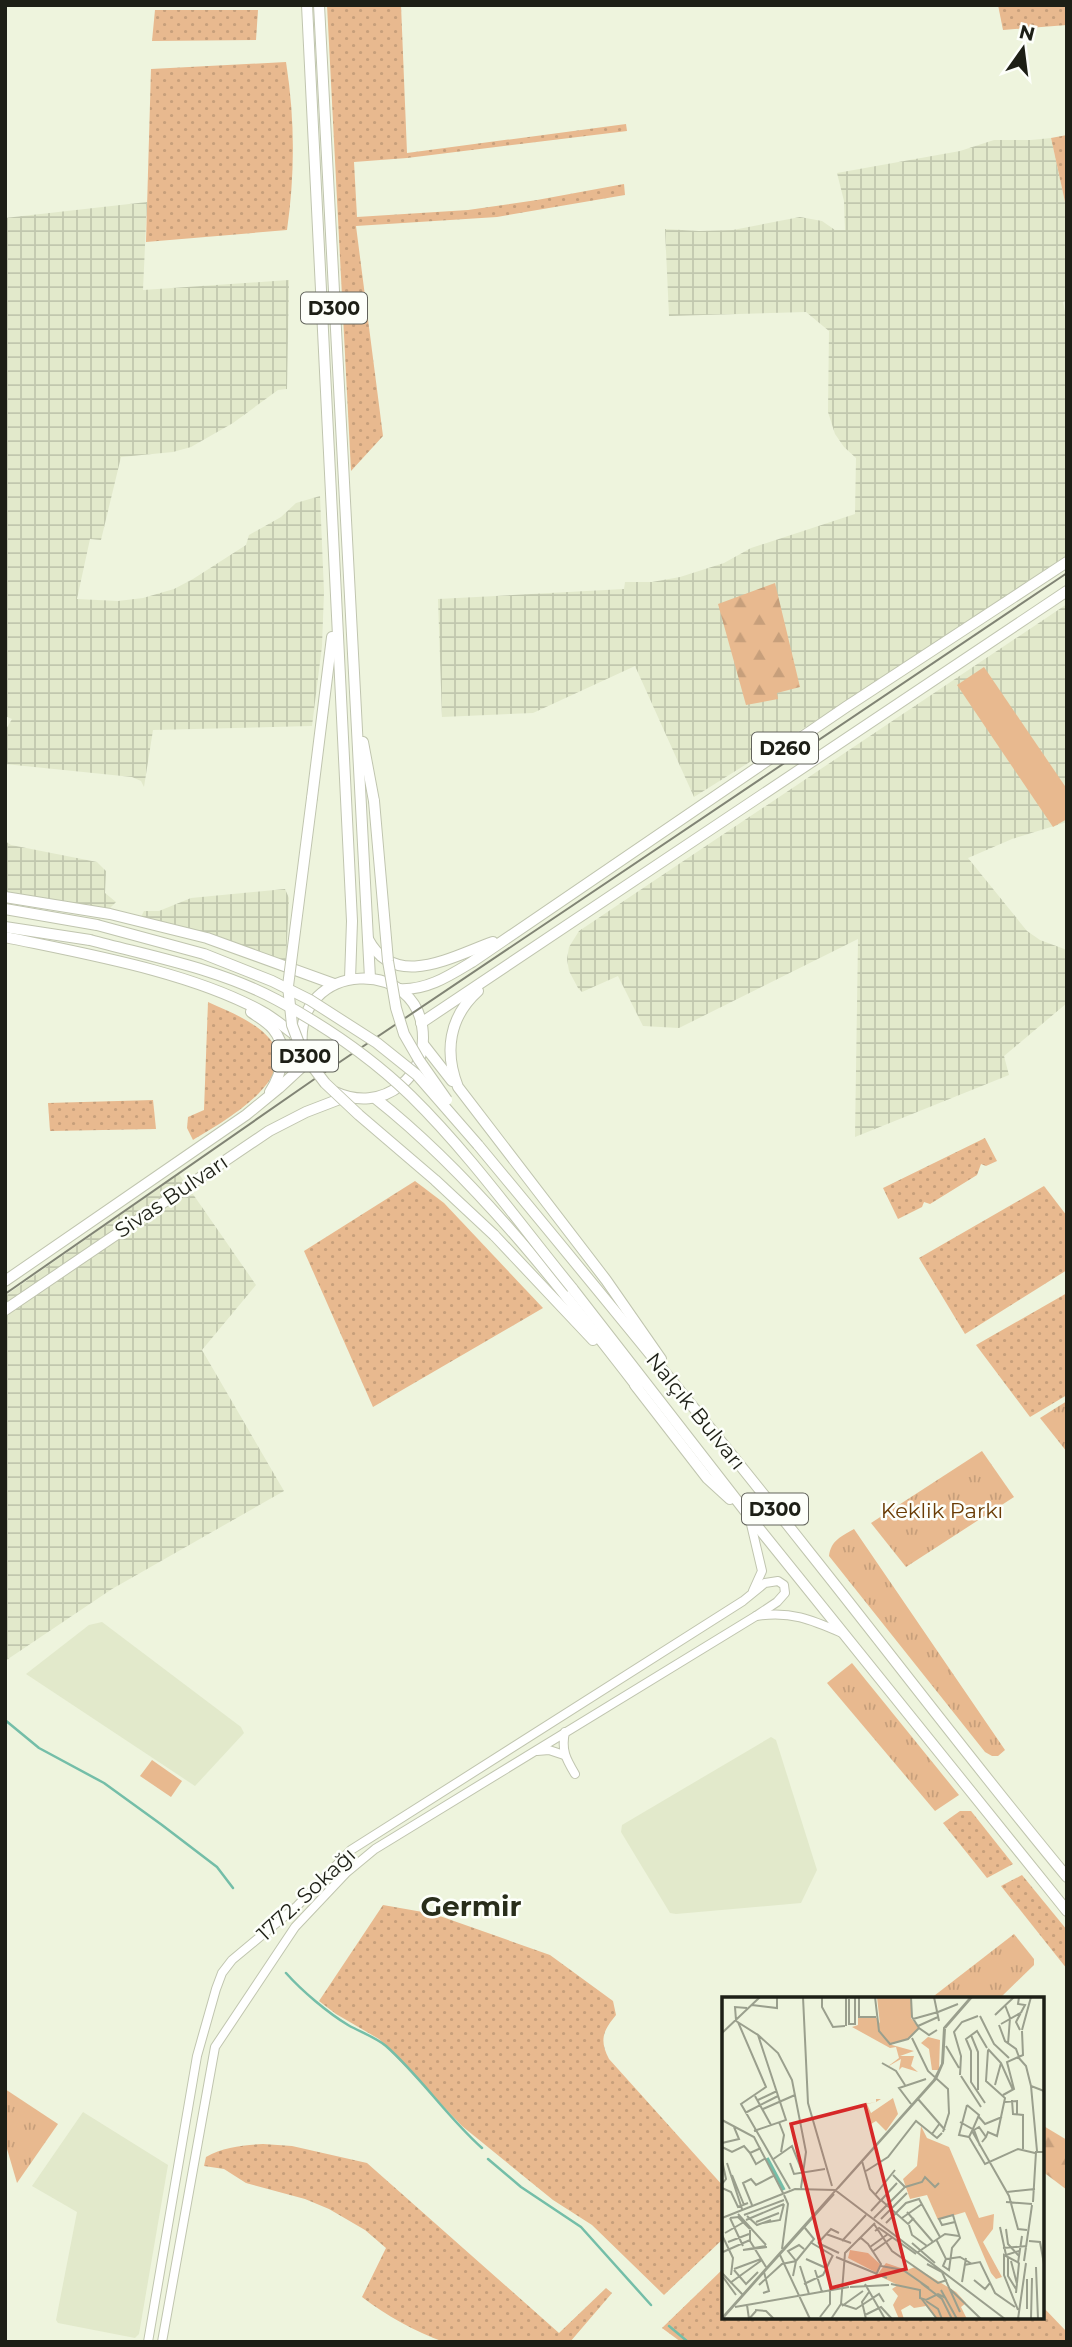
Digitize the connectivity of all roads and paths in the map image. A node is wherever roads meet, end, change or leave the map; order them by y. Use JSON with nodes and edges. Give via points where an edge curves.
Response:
{"nodes":[{"id":1,"x":307,"y":5,"type":"edge"},
{"id":2,"x":319,"y":5,"type":"edge"},
{"id":3,"x":1067,"y":562,"type":"edge"},
{"id":4,"x":1067,"y":591,"type":"edge"},
{"id":5,"x":336,"y":610,"type":"junction"},
{"id":6,"x":355,"y":701,"type":"junction"},
{"id":7,"x":5,"y":897,"type":"edge"},
{"id":8,"x":5,"y":909,"type":"edge"},
{"id":9,"x":5,"y":927,"type":"edge"},
{"id":10,"x":5,"y":937,"type":"edge"},
{"id":11,"x":506,"y":937,"type":"junction"},
{"id":12,"x":368,"y":938,"type":"junction"},
{"id":13,"x":514,"y":961,"type":"junction"},
{"id":14,"x":370,"y":978,"type":"junction"},
{"id":15,"x":350,"y":979,"type":"junction"},
{"id":16,"x":334,"y":984,"type":"junction"},
{"id":17,"x":398,"y":989,"type":"junction"},
{"id":18,"x":226,"y":994,"type":"junction"},
{"id":19,"x":421,"y":1023,"type":"junction"},
{"id":20,"x":423,"y":1044,"type":"junction"},
{"id":21,"x":303,"y":1050,"type":"junction"},
{"id":22,"x":306,"y":1063,"type":"junction"},
{"id":23,"x":461,"y":1091,"type":"junction"},
{"id":24,"x":345,"y":1097,"type":"junction"},
{"id":25,"x":375,"y":1098,"type":"junction"},
{"id":26,"x":263,"y":1102,"type":"junction"},
{"id":27,"x":478,"y":1145,"type":"junction"},
{"id":28,"x":5,"y":1281,"type":"edge"},
{"id":29,"x":5,"y":1310,"type":"edge"},
{"id":30,"x":638,"y":1388,"type":"junction"},
{"id":31,"x":679,"y":1389,"type":"junction"},
{"id":32,"x":749,"y":1516,"type":"junction"},
{"id":33,"x":752,"y":1594,"type":"junction"},
{"id":34,"x":756,"y":1616,"type":"junction"},
{"id":35,"x":846,"y":1635,"type":"junction"},
{"id":36,"x":565,"y":1732,"type":"junction"},
{"id":37,"x":534,"y":1751,"type":"junction"},
{"id":38,"x":564,"y":1755,"type":"junction"},
{"id":39,"x":575,"y":1774,"type":"dead end"},
{"id":40,"x":1067,"y":1877,"type":"edge"},
{"id":41,"x":1067,"y":1912,"type":"edge"},
{"id":42,"x":148,"y":2342,"type":"edge"},
{"id":43,"x":162,"y":2342,"type":"edge"}],
"edges":[{"from":1,"to":5,"type":"highway","number":"D300"},
{"from":2,"to":6,"type":"highway","number":"D300"},
{"from":3,"to":11,"type":"highway","number":"D260"},
{"from":4,"to":13,"type":"highway","number":"D260"},
{"from":5,"to":15,"type":"highway","number":"D300","via":[[352,921]]},
{"from":5,"to":30,"type":"highway","number":"D300","bridge":true,"via":[[288,986],[292,1024],[303,1054],[325,1083],[494,1235]]},
{"from":6,"to":12,"type":"highway","number":"D300"},
{"from":6,"to":27,"type":"highway","number":"D300","bridge":true,"via":[[374,801],[396,1008],[419,1060]]},
{"from":7,"to":16,"type":"highway","via":[[110,914],[207,938]]},
{"from":8,"to":27,"type":"highway","bridge":true,"via":[[97,925],[204,954],[272,981],[377,1043],[417,1075]]},
{"from":9,"to":32,"type":"highway","name":"Nalçık Bulvarı","number":"D300","bridge":true,"via":[[90,940],[209,972],[276,999],[351,1046],[410,1094],[447,1134]]},
{"from":10,"to":18,"type":"highway","via":[[87,954]]},
{"from":11,"to":12,"type":"highway","via":[[408,968],[383,958]]},
{"from":11,"to":17,"type":"highway","via":[[435,983]]},
{"from":12,"to":14,"type":"highway","number":"D300"},
{"from":13,"to":19,"type":"highway"},
{"from":13,"to":23,"type":"highway","via":[[474,993],[454,1024],[450,1059]]},
{"from":14,"to":15,"type":"highway"},
{"from":14,"to":17,"type":"highway"},
{"from":15,"to":16,"type":"highway"},
{"from":16,"to":21,"type":"highway","via":[[307,1012]]},
{"from":17,"to":19,"type":"highway"},
{"from":18,"to":21,"type":"highway","via":[[265,1013],[293,1034]]},
{"from":18,"to":26,"type":"highway","via":[[268,1024],[280,1041],[281,1070]]},
{"from":19,"to":20,"type":"highway"},
{"from":20,"to":23,"type":"highway"},
{"from":20,"to":25,"type":"highway","via":[[416,1066],[402,1084]]},
{"from":21,"to":22,"type":"highway"},
{"from":22,"to":24,"type":"highway","via":[[321,1083]]},
{"from":22,"to":26,"type":"highway","name":"Sivas Bulvarı"},
{"from":23,"to":31,"type":"highway","via":[[606,1280]]},
{"from":24,"to":25,"type":"highway"},
{"from":24,"to":29,"type":"highway","name":"Sivas Bulvarı","via":[[269,1131]]},
{"from":25,"to":30,"type":"highway","via":[[415,1129],[478,1196]]},
{"from":26,"to":28,"type":"highway","name":"Sivas Bulvarı"},
{"from":27,"to":31,"type":"highway","name":"Nalçık Bulvarı","number":"D300"},
{"from":30,"to":32,"type":"highway","via":[[707,1478]]},
{"from":31,"to":40,"type":"highway","name":"Nalçık Bulvarı","number":"D300"},
{"from":32,"to":33,"type":"street","via":[[762,1571]]},
{"from":32,"to":35,"type":"highway","name":"Nalçık Bulvarı","number":"D300"},
{"from":33,"to":34,"type":"street","name":"1772. Sokağı","via":[[765,1583],[784,1585],[785,1593],[778,1602]]},
{"from":33,"to":42,"type":"street","name":"1772. Sokağı","via":[[351,1850],[297,1906],[232,1960],[215,1989],[197,2056]]},
{"from":34,"to":35,"type":"street","name":"1772. Sokağı","via":[[804,1616]]},
{"from":34,"to":36,"type":"street","name":"1772. Sokağı"},
{"from":35,"to":41,"type":"highway","name":"Nalçık Bulvarı","number":"D300"},
{"from":36,"to":37,"type":"street","name":"1772. Sokağı"},
{"from":36,"to":38,"type":"street"},
{"from":37,"to":38,"type":"street"},
{"from":37,"to":43,"type":"street","name":"1772. Sokağı","via":[[375,1849],[346,1873],[288,1937],[215,2047]]},
{"from":38,"to":39,"type":"street"}]}
